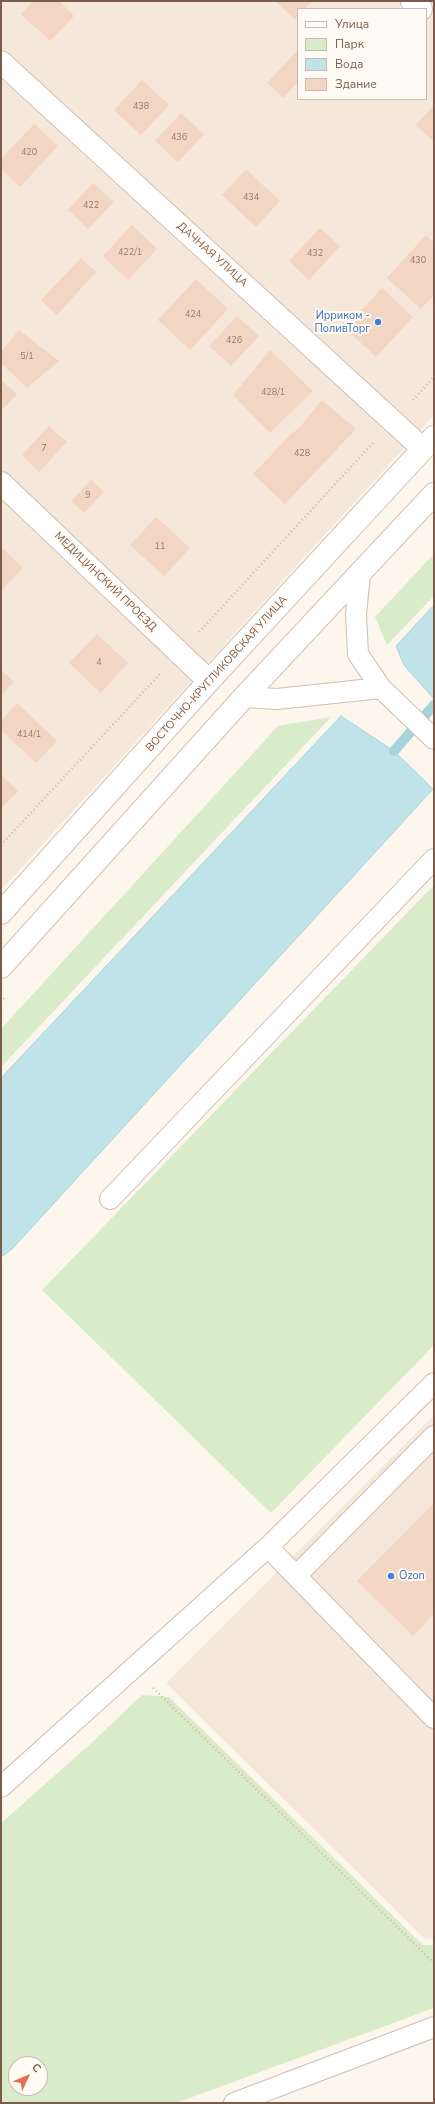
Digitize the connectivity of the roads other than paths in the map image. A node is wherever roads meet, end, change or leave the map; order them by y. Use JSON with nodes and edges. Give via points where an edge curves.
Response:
{"nodes":[{"id":1,"x":412,"y":1,"type":"edge"},
{"id":2,"x":420,"y":8,"type":"edge"},
{"id":3,"x":1,"y":62,"type":"edge"},
{"id":4,"x":428,"y":443,"type":"edge"},
{"id":5,"x":1,"y":483,"type":"edge"},
{"id":6,"x":434,"y":494,"type":"edge"},
{"id":7,"x":360,"y":574,"type":"junction"},
{"id":8,"x":209,"y":681,"type":"junction"},
{"id":9,"x":381,"y":688,"type":"junction"},
{"id":10,"x":244,"y":697,"type":"junction"},
{"id":11,"x":434,"y":739,"type":"edge"},
{"id":12,"x":434,"y":859,"type":"edge"},
{"id":13,"x":1,"y":913,"type":"edge"},
{"id":14,"x":1,"y":968,"type":"edge"},
{"id":15,"x":110,"y":1199,"type":"dead end"},
{"id":16,"x":434,"y":1383,"type":"edge"},
{"id":17,"x":434,"y":1436,"type":"edge"},
{"id":18,"x":268,"y":1547,"type":"junction"},
{"id":19,"x":296,"y":1576,"type":"junction"},
{"id":20,"x":434,"y":1718,"type":"edge"},
{"id":21,"x":1,"y":1787,"type":"edge"},
{"id":22,"x":434,"y":2027,"type":"edge"},
{"id":23,"x":234,"y":2103,"type":"edge"}],
"edges":[{"from":1,"to":2,"type":"main road"},
{"from":3,"to":4,"type":"main road","name":"ДАЧНАЯ УЛИЦА"},
{"from":4,"to":8,"type":"main road","name":"ВОСТОЧНО-КРУГЛИКОВСКАЯ УЛИЦА"},
{"from":5,"to":8,"type":"main road","name":"МЕДИЦИНСКИЙ ПРОЕЗД"},
{"from":6,"to":7,"type":"main road"},
{"from":7,"to":9,"type":"lane","via":[[356,614],[358,654]]},
{"from":7,"to":10,"type":"main road"},
{"from":8,"to":13,"type":"main road","name":"ВОСТОЧНО-КРУГЛИКОВСКАЯ УЛИЦА"},
{"from":9,"to":10,"type":"lane","via":[[277,699]]},
{"from":9,"to":11,"type":"lane"},
{"from":10,"to":14,"type":"main road"},
{"from":12,"to":15,"type":"lane"},
{"from":16,"to":18,"type":"lane"},
{"from":17,"to":19,"type":"lane"},
{"from":18,"to":19,"type":"lane"},
{"from":18,"to":21,"type":"lane"},
{"from":19,"to":20,"type":"lane"},
{"from":22,"to":23,"type":"lane"}]}
